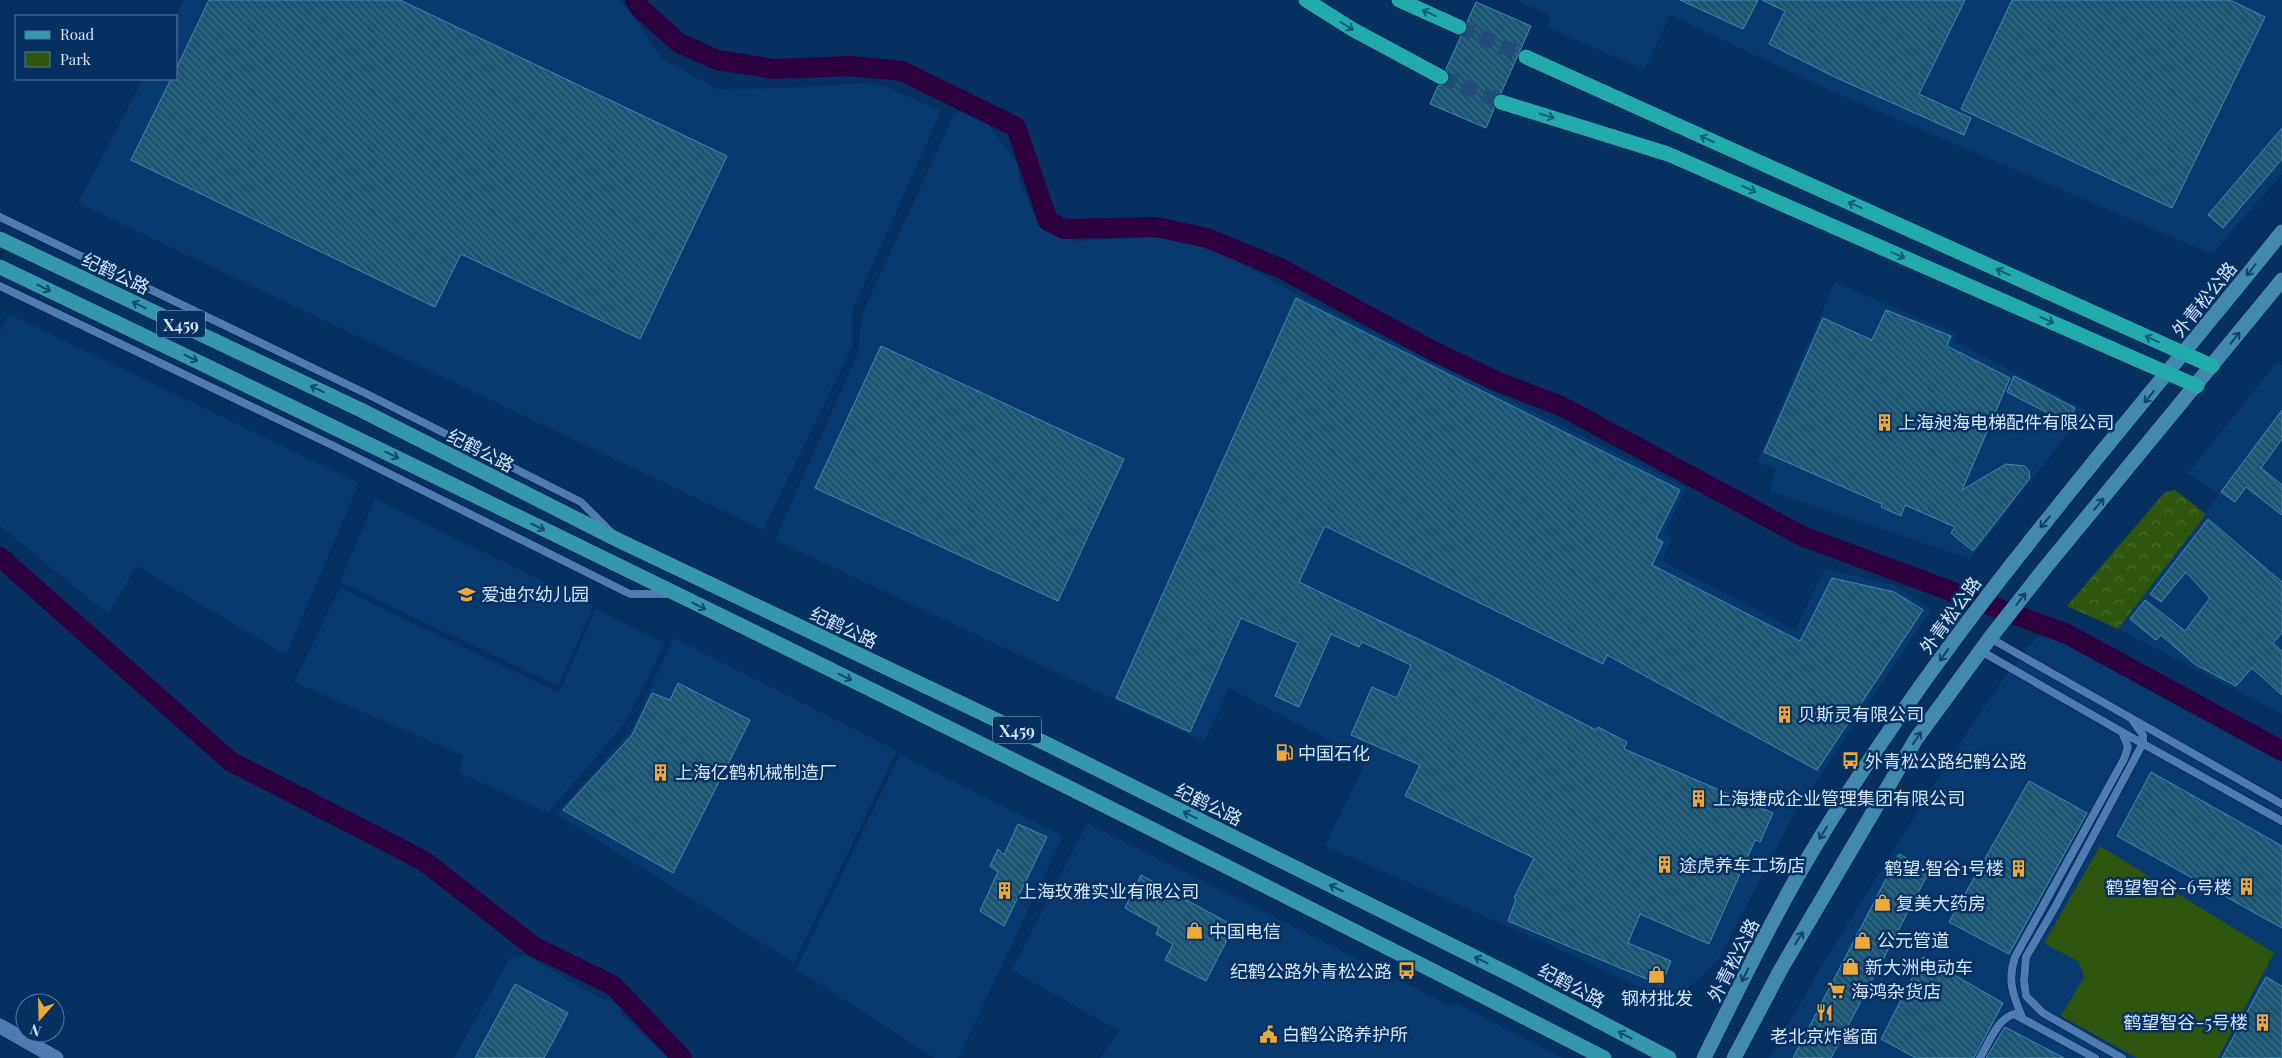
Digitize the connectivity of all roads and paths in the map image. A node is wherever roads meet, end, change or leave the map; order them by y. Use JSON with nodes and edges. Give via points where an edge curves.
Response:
{"nodes":[{"id":1,"x":1306,"y":0,"type":"edge"},
{"id":2,"x":1399,"y":0,"type":"edge"},
{"id":3,"x":1459,"y":27,"type":"tunnel mouth"},
{"id":4,"x":1526,"y":57,"type":"tunnel mouth"},
{"id":5,"x":1442,"y":76,"type":"tunnel mouth"},
{"id":6,"x":1501,"y":102,"type":"tunnel mouth"},
{"id":7,"x":0,"y":217,"type":"edge"},
{"id":8,"x":2282,"y":232,"type":"edge"},
{"id":9,"x":0,"y":239,"type":"edge"},
{"id":10,"x":0,"y":267,"type":"edge"},
{"id":11,"x":2282,"y":280,"type":"edge"},
{"id":12,"x":0,"y":286,"type":"edge"},
{"id":13,"x":2185,"y":354,"type":"junction"},
{"id":14,"x":2212,"y":366,"type":"junction"},
{"id":15,"x":2168,"y":373,"type":"junction"},
{"id":16,"x":2197,"y":386,"type":"junction"},
{"id":17,"x":620,"y":541,"type":"junction"},
{"id":18,"x":675,"y":594,"type":"junction"},
{"id":19,"x":1989,"y":640,"type":"junction"},
{"id":20,"x":2133,"y":721,"type":"junction"},
{"id":21,"x":2122,"y":732,"type":"junction"},
{"id":22,"x":2143,"y":743,"type":"junction"},
{"id":23,"x":2282,"y":804,"type":"edge"},
{"id":24,"x":2282,"y":821,"type":"edge"},
{"id":25,"x":2022,"y":1017,"type":"junction"},
{"id":26,"x":0,"y":1026,"type":"edge"},
{"id":27,"x":56,"y":1058,"type":"edge"},
{"id":28,"x":1604,"y":1058,"type":"edge"},
{"id":29,"x":1668,"y":1058,"type":"edge"},
{"id":30,"x":1704,"y":1058,"type":"edge"},
{"id":31,"x":1734,"y":1058,"type":"edge"},
{"id":32,"x":1980,"y":1058,"type":"edge"},
{"id":33,"x":2095,"y":1058,"type":"edge"},
{"id":34,"x":2122,"y":1058,"type":"edge"}],
"edges":[{"from":1,"to":5,"type":"highway","one_way":true,"via":[[1352,29]]},
{"from":3,"to":2,"type":"highway","one_way":true},
{"from":13,"to":4,"type":"highway","one_way":true},
{"from":6,"to":15,"type":"highway","one_way":true,"via":[[1668,154]]},
{"from":7,"to":17,"type":"lane","via":[[367,394],[581,502]]},
{"from":8,"to":13,"type":"main road","name":"外青松公路","one_way":true},
{"from":17,"to":9,"type":"main road","name":"纪鹤公路","number":"X459","one_way":true,"via":[[361,410]]},
{"from":10,"to":18,"type":"main road","number":"X459","one_way":true},
{"from":14,"to":11,"type":"main road","one_way":true},
{"from":12,"to":18,"type":"lane","via":[[338,448],[630,594]]},
{"from":13,"to":14,"type":"highway"},
{"from":13,"to":15,"type":"main road","name":"外青松公路"},
{"from":14,"to":16,"type":"main road"},
{"from":15,"to":16,"type":"highway"},
{"from":15,"to":30,"type":"main road","name":"外青松公路","one_way":true,"via":[[1972,615],[1862,772],[1819,840]]},
{"from":19,"to":16,"type":"main road","one_way":true},
{"from":29,"to":17,"type":"main road","name":"纪鹤公路","number":"X459","one_way":true,"via":[[1513,976],[1047,744]]},
{"from":18,"to":28,"type":"main road","number":"X459","one_way":true,"via":[[1033,768]]},
{"from":19,"to":20,"type":"lane"},
{"from":19,"to":21,"type":"lane"},
{"from":31,"to":19,"type":"main road","one_way":true,"via":[[1781,969],[1916,739]]},
{"from":20,"to":22,"type":"lane","via":[[2143,735]]},
{"from":20,"to":23,"type":"lane"},
{"from":21,"to":22,"type":"lane"},
{"from":21,"to":25,"type":"lane","via":[[2128,747],[2124,759],[2015,957],[2010,972]]},
{"from":22,"to":24,"type":"lane"},
{"from":22,"to":34,"type":"lane","via":[[2026,957],[2024,981],[2026,996],[2043,1013]]},
{"from":25,"to":32,"type":"lane","via":[[2006,1016]]},
{"from":25,"to":33,"type":"lane"},
{"from":26,"to":27,"type":"street"}]}
